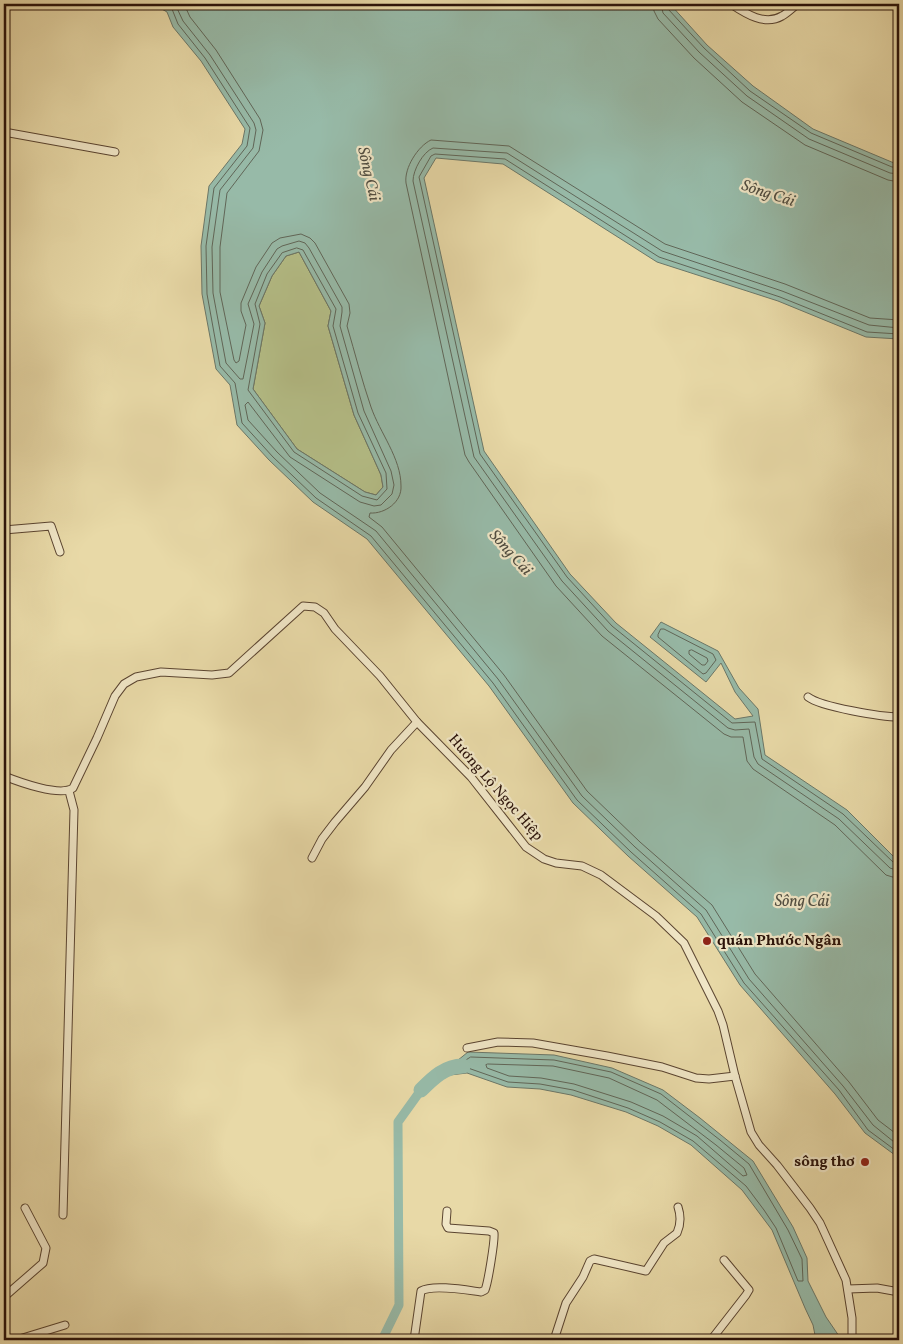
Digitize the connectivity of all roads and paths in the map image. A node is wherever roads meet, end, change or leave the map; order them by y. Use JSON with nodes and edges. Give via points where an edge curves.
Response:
{"nodes":[{"id":1,"x":731,"y":4,"type":"edge"},
{"id":2,"x":798,"y":4,"type":"edge"},
{"id":3,"x":4,"y":132,"type":"edge"},
{"id":4,"x":115,"y":152,"type":"dead end"},
{"id":5,"x":4,"y":530,"type":"edge"},
{"id":6,"x":60,"y":552,"type":"dead end"},
{"id":7,"x":808,"y":697,"type":"dead end"},
{"id":8,"x":899,"y":717,"type":"edge"},
{"id":9,"x":417,"y":722,"type":"junction"},
{"id":10,"x":4,"y":776,"type":"edge"},
{"id":11,"x":69,"y":791,"type":"junction"},
{"id":12,"x":312,"y":858,"type":"dead end"},
{"id":13,"x":467,"y":1048,"type":"dead end"},
{"id":14,"x":735,"y":1076,"type":"junction"},
{"id":15,"x":678,"y":1207,"type":"dead end"},
{"id":16,"x":25,"y":1208,"type":"dead end"},
{"id":17,"x":447,"y":1211,"type":"dead end"},
{"id":18,"x":63,"y":1216,"type":"dead end"},
{"id":19,"x":724,"y":1260,"type":"dead end"},
{"id":20,"x":848,"y":1289,"type":"junction"},
{"id":21,"x":899,"y":1292,"type":"edge"},
{"id":22,"x":4,"y":1298,"type":"edge"},
{"id":23,"x":65,"y":1326,"type":"dead end"},
{"id":24,"x":16,"y":1340,"type":"edge"},
{"id":25,"x":414,"y":1340,"type":"edge"},
{"id":26,"x":554,"y":1340,"type":"edge"},
{"id":27,"x":711,"y":1340,"type":"edge"},
{"id":28,"x":852,"y":1340,"type":"edge"}],
"edges":[{"from":1,"to":2,"type":"street","via":[[752,16],[770,21],[785,15]]},
{"from":3,"to":4,"type":"street"},
{"from":5,"to":6,"type":"street","via":[[51,526]]},
{"from":7,"to":8,"type":"street","via":[[842,708]]},
{"from":9,"to":11,"type":"street","name":"Hương Lộ Ngọc Hiệp","via":[[324,614],[315,607],[303,606],[229,673],[161,672],[136,677],[124,684],[115,696],[74,788]]},
{"from":9,"to":12,"type":"street","via":[[334,822]]},
{"from":9,"to":14,"type":"street","name":"Hương Lộ Ngọc Hiệp","via":[[471,777],[526,847],[544,859],[582,866],[601,874],[678,936],[718,1010]]},
{"from":10,"to":11,"type":"street","via":[[56,791]]},
{"from":11,"to":18,"type":"street","via":[[74,810]]},
{"from":13,"to":14,"type":"street","via":[[498,1042],[533,1043],[662,1067],[696,1078]]},
{"from":14,"to":20,"type":"street","name":"Hương Lộ Ngọc Hiệp","via":[[751,1132],[815,1215]]},
{"from":15,"to":26,"type":"street","via":[[681,1221],[677,1233],[664,1243],[646,1271],[594,1259],[590,1261],[584,1277],[566,1302]]},
{"from":16,"to":22,"type":"street","via":[[46,1248],[46,1256],[43,1263]]},
{"from":17,"to":25,"type":"street","via":[[448,1228],[490,1230],[494,1233],[488,1284],[481,1292],[437,1288],[421,1291]]},
{"from":19,"to":27,"type":"street","via":[[749,1290]]},
{"from":20,"to":21,"type":"street","via":[[877,1288]]},
{"from":20,"to":28,"type":"street","name":"Hương Lộ Ngọc Hiệp"},
{"from":23,"to":24,"type":"street"}]}
